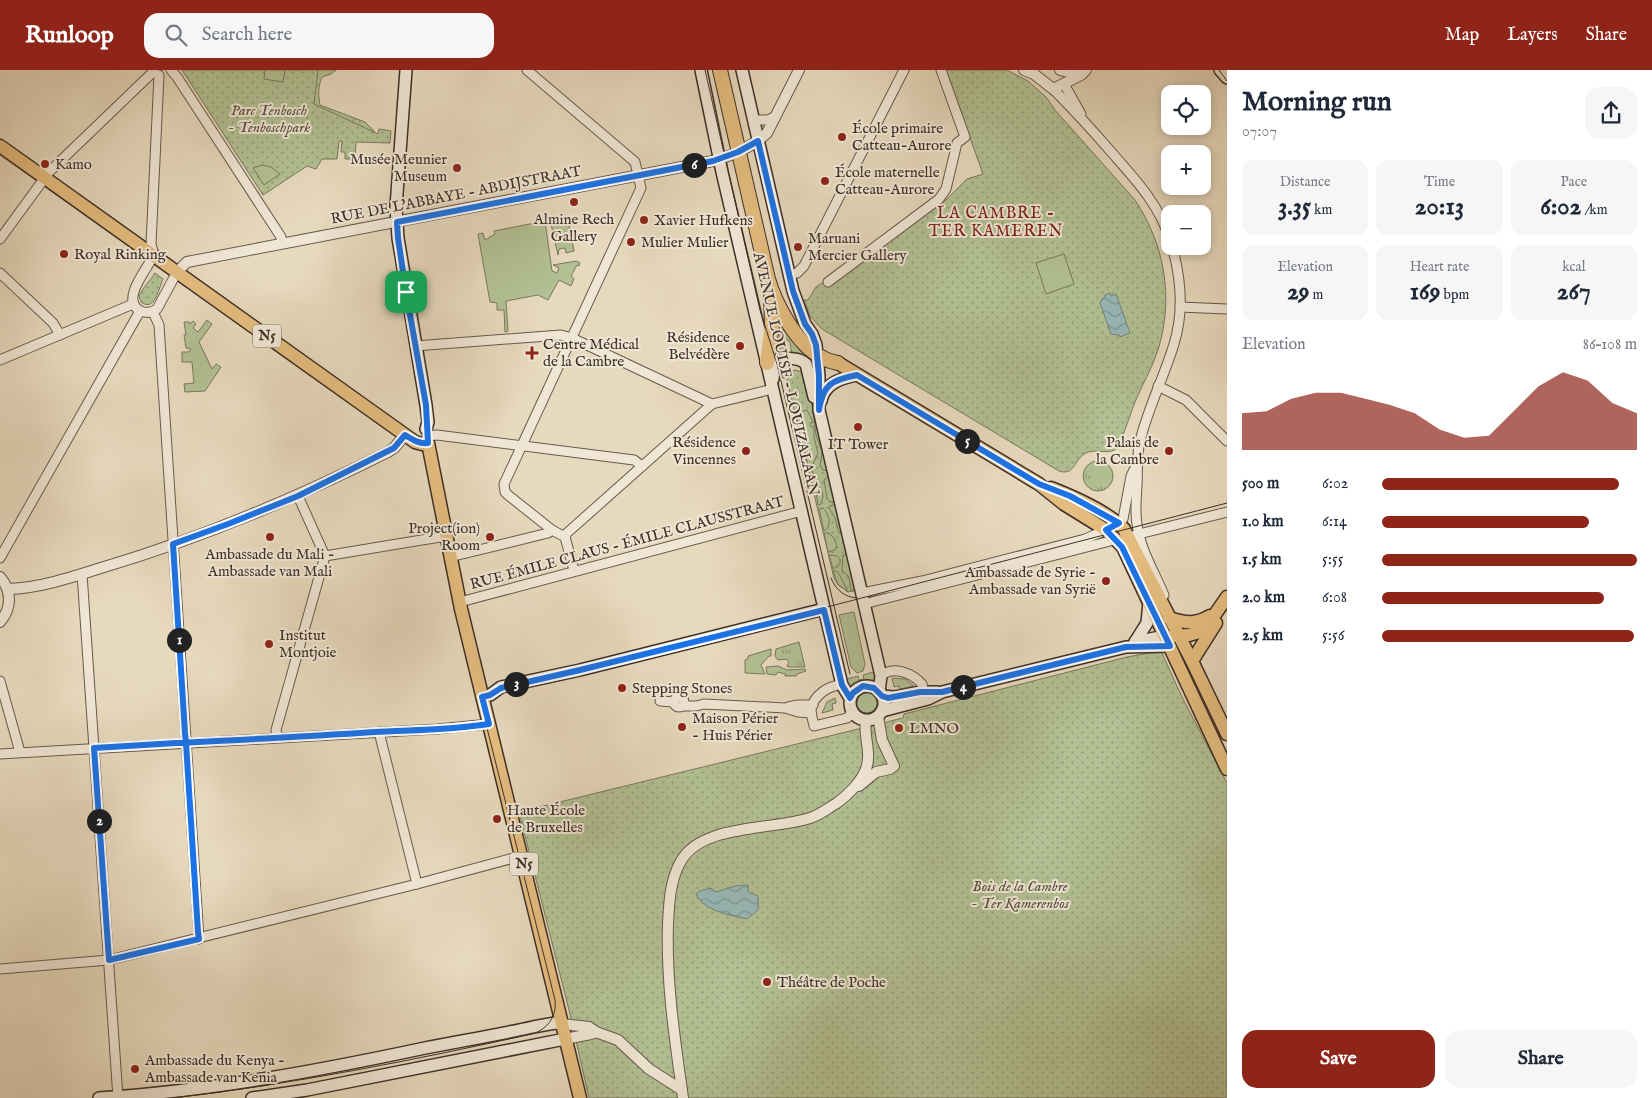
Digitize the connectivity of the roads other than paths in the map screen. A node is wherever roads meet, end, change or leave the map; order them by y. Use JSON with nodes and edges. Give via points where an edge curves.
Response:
{"nodes":[{"id":1,"x":170,"y":70,"type":"edge"},
{"id":2,"x":406,"y":70,"type":"edge"},
{"id":3,"x":527,"y":70,"type":"edge"},
{"id":4,"x":701,"y":70,"type":"edge"},
{"id":5,"x":720,"y":70,"type":"edge"},
{"id":6,"x":726,"y":70,"type":"edge"},
{"id":7,"x":742,"y":70,"type":"edge"},
{"id":8,"x":799,"y":70,"type":"edge"},
{"id":9,"x":904,"y":70,"type":"edge"},
{"id":10,"x":941,"y":70,"type":"edge"},
{"id":11,"x":1024,"y":70,"type":"edge"},
{"id":12,"x":1053,"y":70,"type":"edge"},
{"id":13,"x":1060,"y":70,"type":"edge"},
{"id":14,"x":1087,"y":70,"type":"edge"},
{"id":15,"x":1220,"y":70,"type":"edge"},
{"id":16,"x":155,"y":72,"type":"edge"},
{"id":17,"x":1032,"y":72,"type":"edge"},
{"id":18,"x":1227,"y":78,"type":"edge"},
{"id":19,"x":1064,"y":84,"type":"junction"},
{"id":20,"x":1053,"y":89,"type":"junction"},
{"id":21,"x":774,"y":118,"type":"junction"},
{"id":22,"x":753,"y":120,"type":"junction"},
{"id":23,"x":1084,"y":121,"type":"junction"},
{"id":24,"x":758,"y":141,"type":"junction"},
{"id":25,"x":0,"y":146,"type":"edge"},
{"id":26,"x":741,"y":151,"type":"junction"},
{"id":27,"x":721,"y":159,"type":"junction"},
{"id":28,"x":638,"y":176,"type":"junction"},
{"id":29,"x":44,"y":178,"type":"junction"},
{"id":30,"x":1161,"y":217,"type":"edge"},
{"id":31,"x":397,"y":222,"type":"junction"},
{"id":32,"x":0,"y":239,"type":"edge"},
{"id":33,"x":282,"y":243,"type":"junction"},
{"id":34,"x":154,"y":255,"type":"junction"},
{"id":35,"x":1174,"y":255,"type":"edge"},
{"id":36,"x":0,"y":272,"type":"edge"},
{"id":37,"x":176,"y":272,"type":"junction"},
{"id":38,"x":789,"y":275,"type":"junction"},
{"id":39,"x":828,"y":282,"type":"dead end"},
{"id":40,"x":771,"y":289,"type":"junction"},
{"id":41,"x":136,"y":307,"type":"junction"},
{"id":42,"x":1180,"y":307,"type":"junction"},
{"id":43,"x":1227,"y":309,"type":"edge"},
{"id":44,"x":152,"y":312,"type":"junction"},
{"id":45,"x":60,"y":335,"type":"junction"},
{"id":46,"x":572,"y":338,"type":"junction"},
{"id":47,"x":415,"y":346,"type":"junction"},
{"id":48,"x":816,"y":349,"type":"junction"},
{"id":49,"x":0,"y":360,"type":"edge"},
{"id":50,"x":767,"y":363,"type":"junction"},
{"id":51,"x":838,"y":363,"type":"joint"},
{"id":52,"x":857,"y":375,"type":"junction"},
{"id":53,"x":1158,"y":386,"type":"junction"},
{"id":54,"x":773,"y":387,"type":"junction"},
{"id":55,"x":712,"y":404,"type":"junction"},
{"id":56,"x":819,"y":410,"type":"junction"},
{"id":57,"x":405,"y":435,"type":"junction"},
{"id":58,"x":427,"y":436,"type":"junction"},
{"id":59,"x":1227,"y":441,"type":"edge"},
{"id":60,"x":523,"y":445,"type":"junction"},
{"id":61,"x":642,"y":466,"type":"junction"},
{"id":62,"x":1136,"y":466,"type":"junction"},
{"id":63,"x":1039,"y":484,"type":"junction"},
{"id":64,"x":298,"y":496,"type":"junction"},
{"id":65,"x":802,"y":511,"type":"junction"},
{"id":66,"x":1227,"y":512,"type":"edge"},
{"id":67,"x":1119,"y":523,"type":"junction"},
{"id":68,"x":552,"y":530,"type":"junction"},
{"id":69,"x":1106,"y":530,"type":"junction"},
{"id":70,"x":1130,"y":534,"type":"junction"},
{"id":71,"x":446,"y":536,"type":"junction"},
{"id":72,"x":565,"y":537,"type":"junction"},
{"id":73,"x":173,"y":544,"type":"junction"},
{"id":74,"x":325,"y":556,"type":"junction"},
{"id":75,"x":450,"y":556,"type":"junction"},
{"id":76,"x":0,"y":558,"type":"edge"},
{"id":77,"x":574,"y":570,"type":"junction"},
{"id":78,"x":82,"y":574,"type":"junction"},
{"id":79,"x":0,"y":577,"type":"edge"},
{"id":80,"x":8,"y":589,"type":"junction"},
{"id":81,"x":863,"y":599,"type":"junction"},
{"id":82,"x":460,"y":602,"type":"junction"},
{"id":83,"x":1149,"y":602,"type":"junction"},
{"id":84,"x":1222,"y":605,"type":"edge"},
{"id":85,"x":824,"y":610,"type":"junction"},
{"id":86,"x":1168,"y":615,"type":"junction"},
{"id":87,"x":0,"y":622,"type":"edge"},
{"id":88,"x":1167,"y":641,"type":"junction"},
{"id":89,"x":1182,"y":641,"type":"junction"},
{"id":90,"x":1130,"y":644,"type":"junction"},
{"id":91,"x":1201,"y":646,"type":"junction"},
{"id":92,"x":1192,"y":661,"type":"junction"},
{"id":93,"x":881,"y":676,"type":"junction"},
{"id":94,"x":0,"y":681,"type":"edge"},
{"id":95,"x":842,"y":685,"type":"junction"},
{"id":96,"x":920,"y":692,"type":"junction"},
{"id":97,"x":942,"y":692,"type":"junction"},
{"id":98,"x":881,"y":694,"type":"junction"},
{"id":99,"x":482,"y":697,"type":"junction"},
{"id":100,"x":850,"y":698,"type":"junction"},
{"id":101,"x":660,"y":701,"type":"dead end"},
{"id":102,"x":812,"y":709,"type":"junction"},
{"id":103,"x":852,"y":713,"type":"junction"},
{"id":104,"x":880,"y":714,"type":"junction"},
{"id":105,"x":866,"y":720,"type":"junction"},
{"id":106,"x":489,"y":724,"type":"junction"},
{"id":107,"x":379,"y":732,"type":"junction"},
{"id":108,"x":1227,"y":734,"type":"edge"},
{"id":109,"x":276,"y":738,"type":"junction"},
{"id":110,"x":186,"y":743,"type":"junction"},
{"id":111,"x":94,"y":748,"type":"junction"},
{"id":112,"x":20,"y":752,"type":"junction"},
{"id":113,"x":0,"y":754,"type":"edge"},
{"id":114,"x":1227,"y":769,"type":"edge"},
{"id":115,"x":854,"y":788,"type":"junction"},
{"id":116,"x":522,"y":856,"type":"junction"},
{"id":117,"x":417,"y":884,"type":"junction"},
{"id":118,"x":199,"y":939,"type":"junction"},
{"id":119,"x":109,"y":960,"type":"junction"},
{"id":120,"x":0,"y":968,"type":"edge"},
{"id":121,"x":557,"y":1023,"type":"junction"},
{"id":122,"x":596,"y":1032,"type":"junction"},
{"id":123,"x":565,"y":1039,"type":"junction"},
{"id":124,"x":678,"y":1068,"type":"junction"},
{"id":125,"x":657,"y":1074,"type":"junction"},
{"id":126,"x":682,"y":1094,"type":"edge"},
{"id":127,"x":118,"y":1097,"type":"edge"},
{"id":128,"x":99,"y":1098,"type":"edge"},
{"id":129,"x":252,"y":1098,"type":"edge"},
{"id":130,"x":580,"y":1098,"type":"edge"}],
"edges":[{"from":1,"to":16,"type":"street","via":[[167,74]]},
{"from":1,"to":33,"type":"street"},
{"from":2,"to":31,"type":"main road"},
{"from":3,"to":28,"type":"street","via":[[635,162]]},
{"from":4,"to":27,"type":"main road","name":"AVENUE LOUISE - LOUIZALAAN"},
{"from":5,"to":26,"type":"highway","name":"AVENUE LOUISE - LOUIZALAAN"},
{"from":6,"to":26,"type":"highway","name":"AVENUE LOUISE - LOUIZALAAN"},
{"from":7,"to":22,"type":"main road","name":"AVENUE LOUISE - LOUIZALAAN"},
{"from":8,"to":21,"type":"street"},
{"from":9,"to":38,"type":"street","via":[[804,266]]},
{"from":10,"to":39,"type":"street","via":[[965,137],[957,143],[946,189],[939,199]]},
{"from":11,"to":17,"type":"street"},
{"from":12,"to":19,"type":"street"},
{"from":13,"to":14,"type":"street"},
{"from":14,"to":19,"type":"street"},
{"from":15,"to":18,"type":"main road"},
{"from":16,"to":29,"type":"street"},
{"from":16,"to":34,"type":"street","via":[[151,244]]},
{"from":17,"to":20,"type":"street"},
{"from":19,"to":20,"type":"street"},
{"from":19,"to":23,"type":"street"},
{"from":20,"to":23,"type":"street"},
{"from":21,"to":22,"type":"street"},
{"from":21,"to":24,"type":"street","via":[[767,133]]},
{"from":22,"to":24,"type":"main road","name":"AVENUE LOUISE - LOUIZALAAN"},
{"from":23,"to":30,"type":"street","via":[[1138,182]]},
{"from":24,"to":26,"type":"street","name":"RUE DE L'ABBAYE - ABDIJSTRAAT"},
{"from":24,"to":38,"type":"main road","name":"AVENUE LOUISE - LOUIZALAAN"},
{"from":25,"to":29,"type":"main road","number":"N5"},
{"from":26,"to":27,"type":"street","name":"RUE DE L'ABBAYE - ABDIJSTRAAT"},
{"from":26,"to":40,"type":"highway","name":"AVENUE LOUISE - LOUIZALAAN"},
{"from":26,"to":48,"type":"highway","name":"AVENUE LOUISE - LOUIZALAAN","via":[[780,295]]},
{"from":27,"to":28,"type":"street","name":"RUE DE L'ABBAYE - ABDIJSTRAAT"},
{"from":27,"to":50,"type":"main road","name":"AVENUE LOUISE - LOUIZALAAN"},
{"from":28,"to":31,"type":"street","name":"RUE DE L'ABBAYE - ABDIJSTRAAT"},
{"from":28,"to":46,"type":"street","via":[[641,188]]},
{"from":29,"to":32,"type":"street"},
{"from":29,"to":34,"type":"main road","number":"N5"},
{"from":31,"to":33,"type":"street","name":"RUE DE L'ABBAYE - ABDIJSTRAAT"},
{"from":31,"to":47,"type":"main road"},
{"from":33,"to":37,"type":"street","name":"RUE DE L'ABBAYE - ABDIJSTRAAT","via":[[187,262]]},
{"from":34,"to":37,"type":"main road","number":"N5"},
{"from":34,"to":41,"type":"street","via":[[132,294]]},
{"from":35,"to":42,"type":"street"},
{"from":36,"to":45,"type":"street","via":[[53,323]]},
{"from":37,"to":44,"type":"street","via":[[157,310]]},
{"from":37,"to":57,"type":"main road","number":"N5"},
{"from":38,"to":48,"type":"main road","name":"AVENUE LOUISE - LOUIZALAAN"},
{"from":40,"to":48,"type":"highway","name":"AVENUE LOUISE - LOUIZALAAN","via":[[789,323],[804,342]]},
{"from":40,"to":50,"type":"highway","via":[[772,325]]},
{"from":41,"to":44,"type":"street","via":[[145,313]]},
{"from":41,"to":45,"type":"street"},
{"from":41,"to":76,"type":"street"},
{"from":42,"to":43,"type":"street"},
{"from":42,"to":53,"type":"street","via":[[1174,342]]},
{"from":44,"to":73,"type":"street","via":[[159,325]]},
{"from":45,"to":49,"type":"street"},
{"from":46,"to":47,"type":"street","via":[[561,335]]},
{"from":46,"to":55,"type":"street"},
{"from":46,"to":60,"type":"street"},
{"from":47,"to":58,"type":"main road"},
{"from":48,"to":51,"type":"highway","name":"AVENUE LOUISE - LOUIZALAAN"},
{"from":48,"to":56,"type":"main road","name":"AVENUE LOUISE - LOUIZALAAN"},
{"from":50,"to":54,"type":"main road","name":"AVENUE LOUISE - LOUIZALAAN"},
{"from":51,"to":52,"type":"main road"},
{"from":52,"to":56,"type":"main road","via":[[841,378],[825,389]]},
{"from":52,"to":63,"type":"main road"},
{"from":53,"to":59,"type":"street","via":[[1186,400]]},
{"from":53,"to":62,"type":"street","via":[[1144,425]]},
{"from":54,"to":55,"type":"street"},
{"from":54,"to":56,"type":"main road","via":[[774,370],[780,362],[787,359],[803,361]]},
{"from":54,"to":65,"type":"main road","name":"AVENUE LOUISE - LOUIZALAAN"},
{"from":55,"to":61,"type":"street"},
{"from":56,"to":81,"type":"main road","name":"AVENUE LOUISE - LOUIZALAAN"},
{"from":57,"to":58,"type":"main road","number":"N5","via":[[422,444]]},
{"from":57,"to":64,"type":"street","via":[[394,448]]},
{"from":58,"to":60,"type":"street"},
{"from":58,"to":71,"type":"main road","number":"N5"},
{"from":60,"to":61,"type":"street","via":[[634,460]]},
{"from":60,"to":68,"type":"street","via":[[504,484],[505,492]]},
{"from":61,"to":72,"type":"street"},
{"from":62,"to":67,"type":"street","via":[[1123,519]]},
{"from":62,"to":70,"type":"street","via":[[1136,511]]},
{"from":63,"to":67,"type":"main road","via":[[1070,496]]},
{"from":63,"to":69,"type":"main road"},
{"from":64,"to":73,"type":"street"},
{"from":64,"to":74,"type":"street"},
{"from":65,"to":77,"type":"street","name":"RUE ÉMILE CLAUS - ÉMILE CLAUSSTRAAT"},
{"from":65,"to":85,"type":"main road","name":"AVENUE LOUISE - LOUIZALAAN"},
{"from":66,"to":70,"type":"street"},
{"from":67,"to":69,"type":"street"},
{"from":67,"to":70,"type":"main road"},
{"from":68,"to":72,"type":"street"},
{"from":68,"to":75,"type":"street"},
{"from":69,"to":70,"type":"main road"},
{"from":69,"to":81,"type":"street","via":[[1085,539]]},
{"from":70,"to":81,"type":"street"},
{"from":70,"to":83,"type":"main road","via":[[1122,547]]},
{"from":70,"to":86,"type":"main road"},
{"from":71,"to":74,"type":"street"},
{"from":71,"to":75,"type":"main road","number":"N5"},
{"from":72,"to":77,"type":"street"},
{"from":73,"to":78,"type":"street"},
{"from":73,"to":110,"type":"street"},
{"from":74,"to":109,"type":"street"},
{"from":75,"to":82,"type":"main road","number":"N5"},
{"from":77,"to":82,"type":"street","name":"RUE ÉMILE CLAUS - ÉMILE CLAUSSTRAAT"},
{"from":78,"to":80,"type":"street","via":[[26,588]]},
{"from":78,"to":111,"type":"street"},
{"from":79,"to":80,"type":"street"},
{"from":80,"to":87,"type":"street","via":[[8,608]]},
{"from":81,"to":93,"type":"main road","name":"AVENUE LOUISE - LOUIZALAAN"},
{"from":82,"to":99,"type":"main road","number":"N5"},
{"from":83,"to":88,"type":"main road"},
{"from":83,"to":90,"type":"main road","via":[[1146,623]]},
{"from":84,"to":86,"type":"main road","via":[[1194,623]]},
{"from":84,"to":89,"type":"main road","via":[[1209,624]]},
{"from":84,"to":91,"type":"main road","via":[[1218,620]]},
{"from":85,"to":95,"type":"main road","name":"AVENUE LOUISE - LOUIZALAAN"},
{"from":85,"to":99,"type":"main road","via":[[501,688]]},
{"from":86,"to":89,"type":"main road"},
{"from":88,"to":89,"type":"main road"},
{"from":88,"to":90,"type":"main road"},
{"from":88,"to":114,"type":"main road"},
{"from":89,"to":91,"type":"main road"},
{"from":89,"to":92,"type":"main road"},
{"from":90,"to":97,"type":"main road"},
{"from":91,"to":92,"type":"main road"},
{"from":92,"to":108,"type":"main road"},
{"from":93,"to":96,"type":"street","via":[[893,671],[908,673],[922,684]]},
{"from":93,"to":98,"type":"main road","name":"AVENUE LOUISE - LOUIZALAAN"},
{"from":94,"to":112,"type":"street"},
{"from":95,"to":100,"type":"main road","name":"AVENUE LOUISE - LOUIZALAAN"},
{"from":95,"to":102,"type":"street","via":[[824,691],[816,698]]},
{"from":96,"to":97,"type":"main road"},
{"from":96,"to":98,"type":"main road","via":[[894,697]]},
{"from":97,"to":104,"type":"main road"},
{"from":98,"to":100,"type":"main road","via":[[874,688],[863,686]]},
{"from":98,"to":104,"type":"main road","via":[[884,704]]},
{"from":99,"to":106,"type":"main road","number":"N5"},
{"from":100,"to":103,"type":"main road"},
{"from":101,"to":102,"type":"street","via":[[696,706],[785,708],[798,712]]},
{"from":102,"to":103,"type":"street","via":[[814,726],[847,718]]},
{"from":103,"to":105,"type":"main road"},
{"from":104,"to":105,"type":"main road"},
{"from":104,"to":115,"type":"street","via":[[882,740],[894,766],[876,772]]},
{"from":105,"to":115,"type":"street","via":[[864,728],[869,754],[865,772]]},
{"from":106,"to":107,"type":"street"},
{"from":106,"to":116,"type":"main road","number":"N5"},
{"from":107,"to":109,"type":"street"},
{"from":107,"to":117,"type":"street"},
{"from":109,"to":110,"type":"street"},
{"from":110,"to":111,"type":"street"},
{"from":110,"to":118,"type":"street"},
{"from":111,"to":112,"type":"street"},
{"from":111,"to":119,"type":"street"},
{"from":112,"to":113,"type":"street"},
{"from":115,"to":124,"type":"street","via":[[814,817],[712,837],[696,844],[681,861],[672,887],[668,938],[669,986]]},
{"from":116,"to":117,"type":"street"},
{"from":116,"to":121,"type":"main road","number":"N5","via":[[557,1005]]},
{"from":117,"to":118,"type":"street"},
{"from":118,"to":119,"type":"street"},
{"from":119,"to":120,"type":"street"},
{"from":119,"to":127,"type":"street"},
{"from":121,"to":122,"type":"street","via":[[589,1027]]},
{"from":121,"to":123,"type":"main road","number":"N5"},
{"from":121,"to":127,"type":"main road","via":[[295,1075]]},
{"from":122,"to":123,"type":"street"},
{"from":122,"to":125,"type":"street","via":[[618,1040]]},
{"from":123,"to":129,"type":"main road"},
{"from":123,"to":130,"type":"main road","number":"N5"},
{"from":124,"to":125,"type":"street","via":[[670,1075]]},
{"from":124,"to":126,"type":"street"},
{"from":125,"to":126,"type":"street"},
{"from":127,"to":128,"type":"main road"}]}
